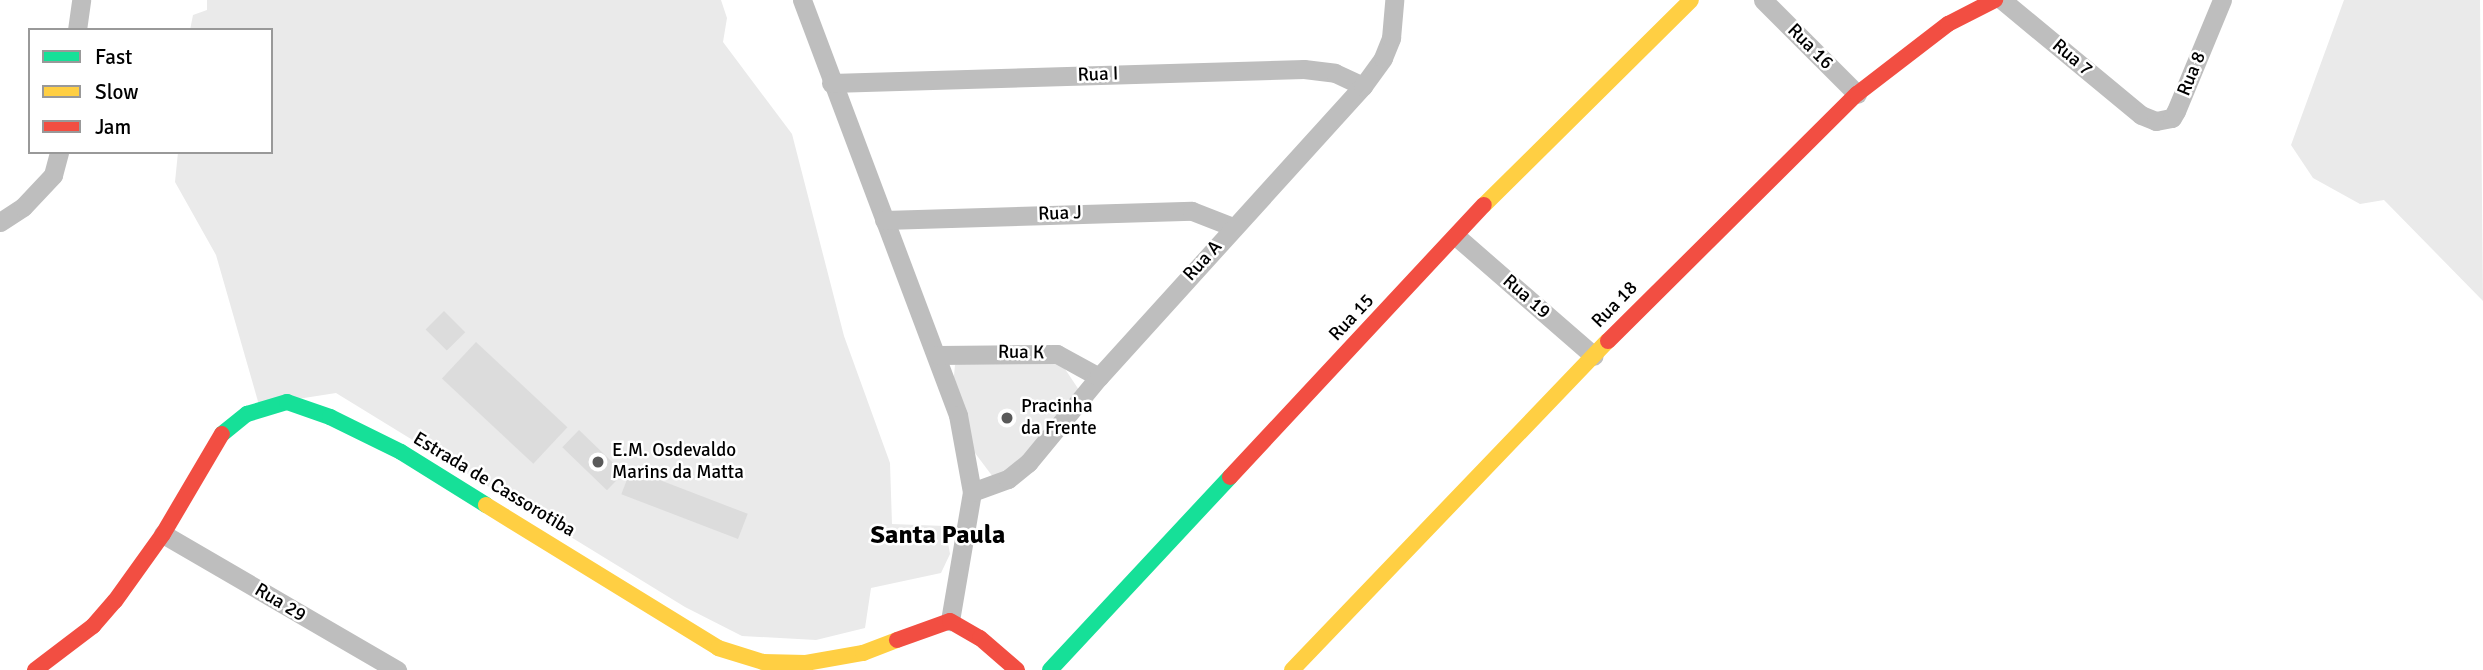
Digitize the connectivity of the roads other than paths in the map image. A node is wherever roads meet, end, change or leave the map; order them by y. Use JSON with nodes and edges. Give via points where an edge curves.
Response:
{"nodes":[{"id":1,"x":81,"y":0,"type":"edge"},
{"id":2,"x":802,"y":0,"type":"edge"},
{"id":3,"x":1394,"y":0,"type":"edge"},
{"id":4,"x":1691,"y":0,"type":"edge"},
{"id":5,"x":1763,"y":0,"type":"edge"},
{"id":6,"x":1995,"y":0,"type":"edge"},
{"id":7,"x":2003,"y":0,"type":"edge"},
{"id":8,"x":2222,"y":0,"type":"edge"},
{"id":9,"x":77,"y":28,"type":"edge"},
{"id":10,"x":831,"y":83,"type":"junction"},
{"id":11,"x":1363,"y":86,"type":"junction"},
{"id":12,"x":1857,"y":94,"type":"junction"},
{"id":13,"x":2141,"y":115,"type":"joint"},
{"id":14,"x":58,"y":154,"type":"edge"},
{"id":15,"x":884,"y":220,"type":"junction"},
{"id":16,"x":0,"y":222,"type":"edge"},
{"id":17,"x":1233,"y":227,"type":"junction"},
{"id":18,"x":1457,"y":237,"type":"junction"},
{"id":19,"x":937,"y":355,"type":"junction"},
{"id":20,"x":1594,"y":356,"type":"junction"},
{"id":21,"x":1099,"y":377,"type":"junction"},
{"id":22,"x":972,"y":492,"type":"junction"},
{"id":23,"x":163,"y":534,"type":"junction"},
{"id":24,"x":950,"y":621,"type":"junction"},
{"id":25,"x":36,"y":670,"type":"edge"},
{"id":26,"x":397,"y":670,"type":"edge"},
{"id":27,"x":1017,"y":670,"type":"edge"},
{"id":28,"x":1050,"y":670,"type":"edge"},
{"id":29,"x":1292,"y":670,"type":"edge"}],
"edges":[{"from":1,"to":9,"type":"street"},
{"from":2,"to":10,"type":"street"},
{"from":3,"to":11,"type":"street","name":"Rua A","via":[[1387,48]]},
{"from":4,"to":18,"type":"street","name":"Rua 15","via":[[1504,183]]},
{"from":5,"to":12,"type":"street","name":"Rua 16"},
{"from":6,"to":12,"type":"street","name":"Rua 18","via":[[1948,24]]},
{"from":7,"to":13,"type":"street","name":"Rua 7"},
{"from":8,"to":13,"type":"street","name":"Rua 8","via":[[2172,118],[2156,121]]},
{"from":10,"to":11,"type":"street","name":"Rua I","via":[[1321,69]]},
{"from":10,"to":15,"type":"street"},
{"from":11,"to":17,"type":"street","name":"Rua A"},
{"from":12,"to":20,"type":"street","name":"Rua 18"},
{"from":14,"to":16,"type":"street","via":[[45,184]]},
{"from":15,"to":17,"type":"street","name":"Rua J","via":[[1192,211]]},
{"from":15,"to":19,"type":"street"},
{"from":17,"to":21,"type":"street","name":"Rua A"},
{"from":18,"to":20,"type":"street","name":"Rua 19"},
{"from":18,"to":28,"type":"street","name":"Rua 15"},
{"from":19,"to":21,"type":"street","name":"Rua K","via":[[1057,354]]},
{"from":19,"to":22,"type":"street","via":[[958,415]]},
{"from":20,"to":29,"type":"street","name":"Rua 18"},
{"from":21,"to":22,"type":"street","name":"Rua A","via":[[1028,463],[1008,479]]},
{"from":22,"to":24,"type":"street"},
{"from":23,"to":24,"type":"street","name":"Estrada de Cassorotiba","via":[[225,429],[247,414],[287,402],[330,416],[401,452],[718,648],[763,662],[806,663],[863,653]]},
{"from":23,"to":25,"type":"street","name":"Estrada de Cassorotiba","via":[[93,626]]},
{"from":23,"to":26,"type":"street","name":"Rua 29"},
{"from":24,"to":27,"type":"street","via":[[980,638]]}]}
